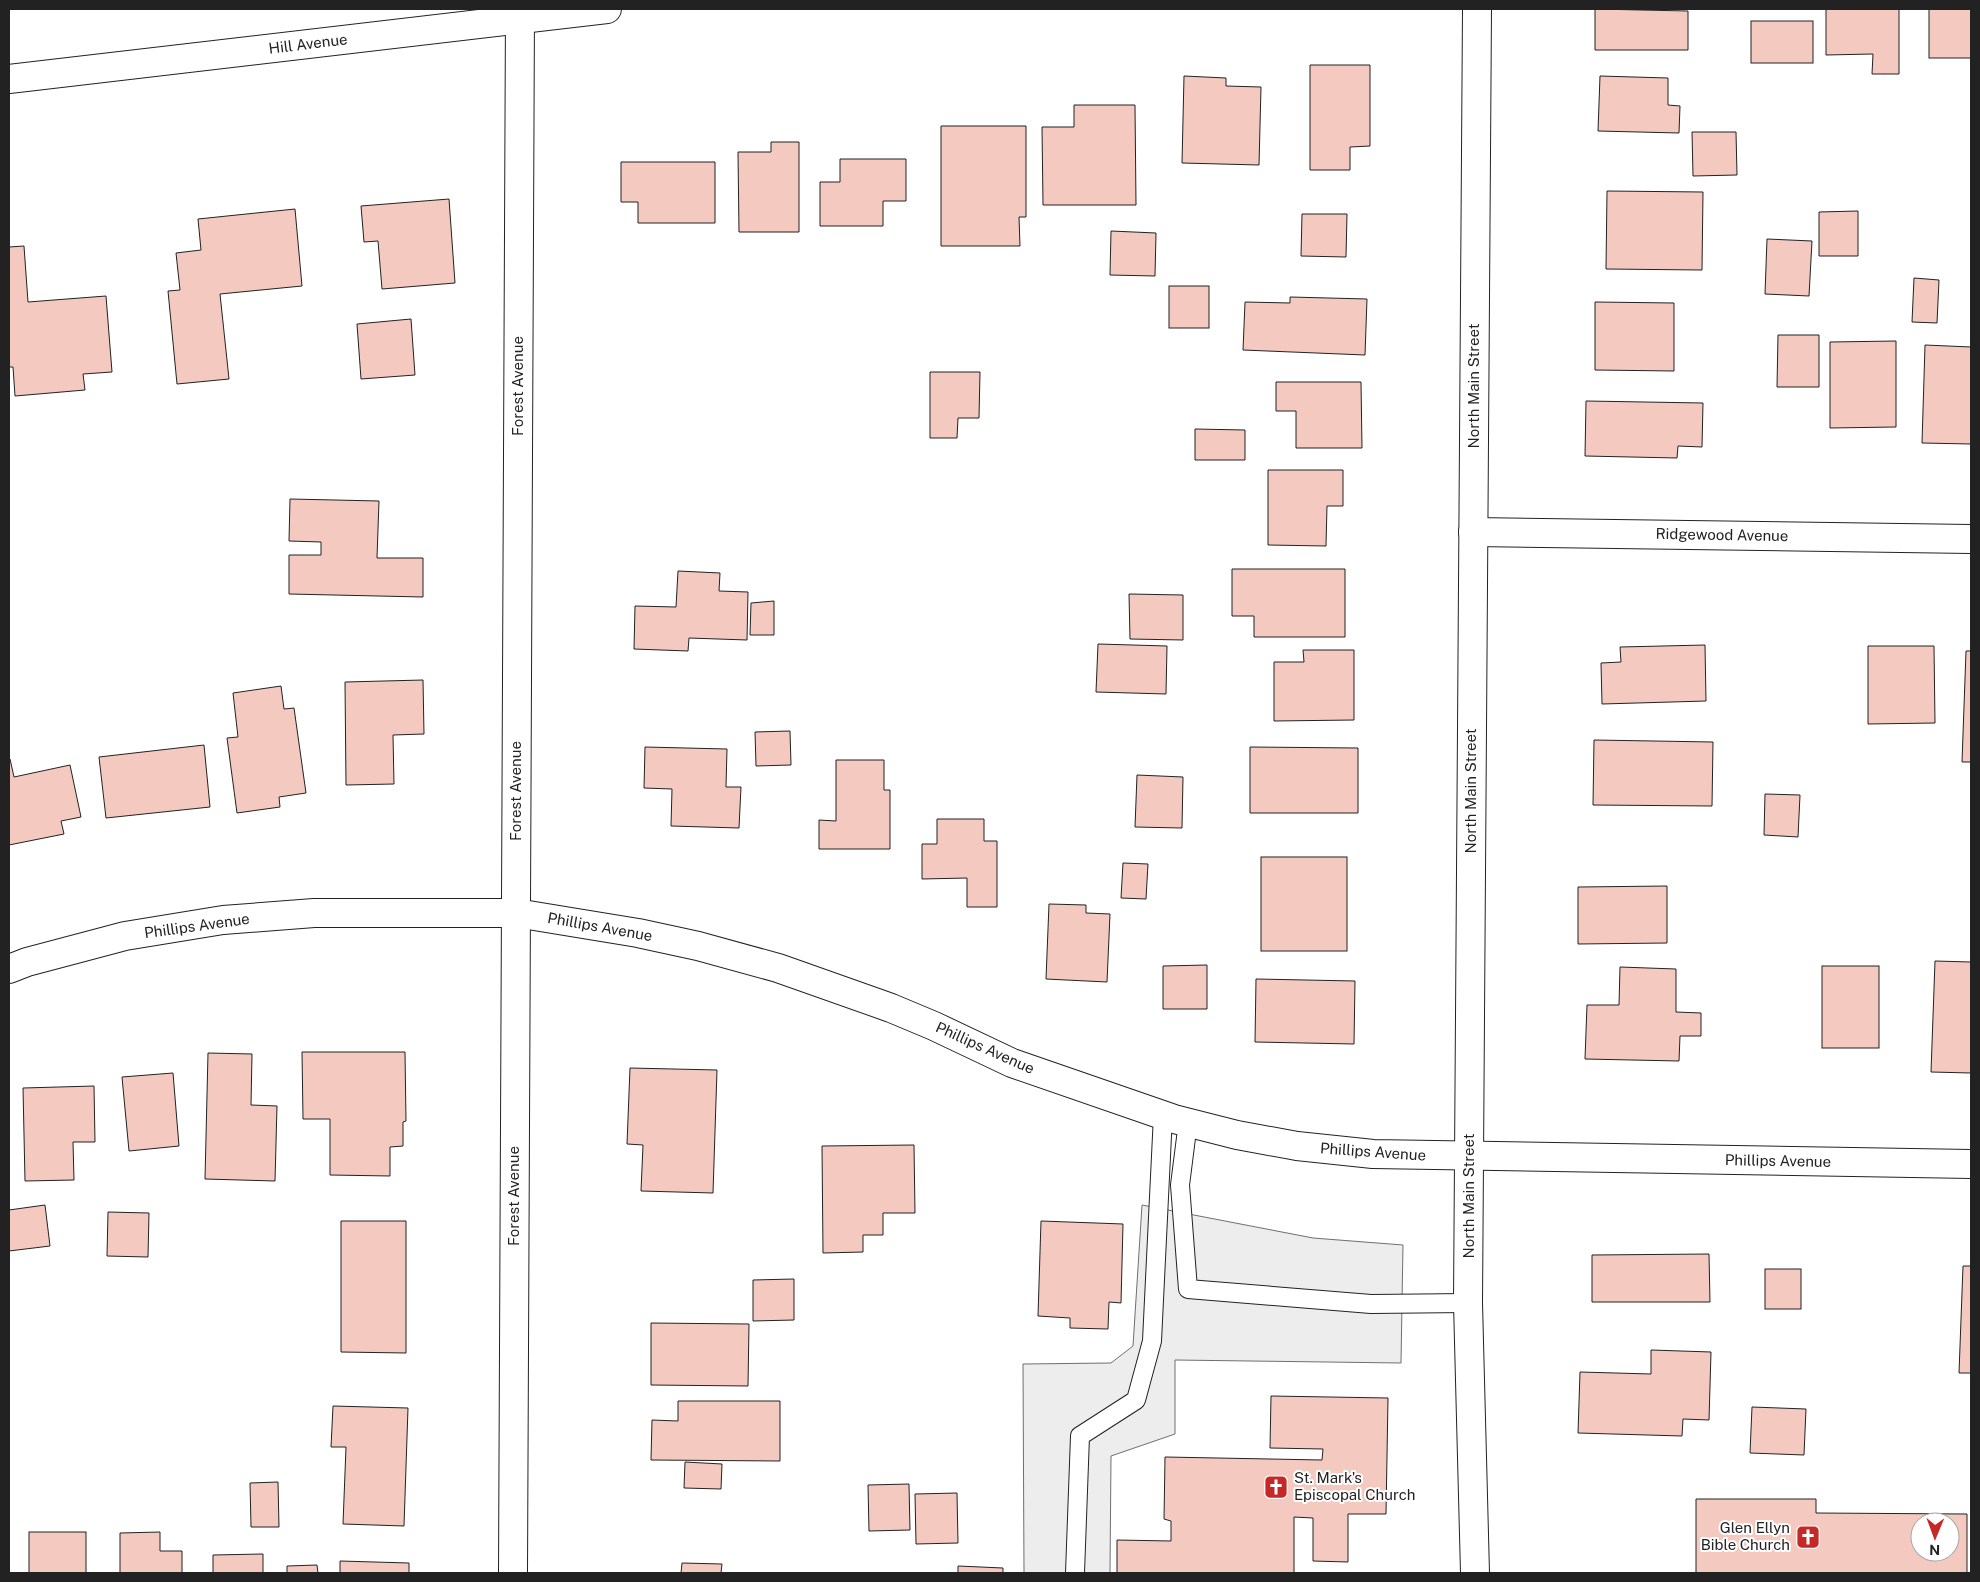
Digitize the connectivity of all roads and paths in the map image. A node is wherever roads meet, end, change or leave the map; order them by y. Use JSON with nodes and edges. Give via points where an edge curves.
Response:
{"nodes":[{"id":1,"x":607,"y":9,"type":"edge"},
{"id":2,"x":1477,"y":9,"type":"edge"},
{"id":3,"x":520,"y":14,"type":"edge"},
{"id":4,"x":9,"y":79,"type":"edge"},
{"id":5,"x":1473,"y":532,"type":"junction"},
{"id":6,"x":1971,"y":539,"type":"edge"},
{"id":7,"x":516,"y":913,"type":"junction"},
{"id":8,"x":9,"y":969,"type":"edge"},
{"id":9,"x":1175,"y":1118,"type":"junction"},
{"id":10,"x":1469,"y":1156,"type":"junction"},
{"id":11,"x":1971,"y":1164,"type":"edge"},
{"id":12,"x":1468,"y":1303,"type":"junction"},
{"id":13,"x":513,"y":1573,"type":"edge"},
{"id":14,"x":1075,"y":1573,"type":"edge"},
{"id":15,"x":1475,"y":1573,"type":"edge"}],
"edges":[{"from":1,"to":3,"type":"street","name":"Hill Avenue"},
{"from":2,"to":5,"type":"street","name":"North Main Street"},
{"from":3,"to":4,"type":"street","name":"Hill Avenue"},
{"from":3,"to":7,"type":"street","name":"Forest Avenue"},
{"from":5,"to":6,"type":"street","name":"Ridgewood Avenue"},
{"from":5,"to":10,"type":"street","name":"North Main Street"},
{"from":7,"to":8,"type":"street","name":"Phillips Avenue","via":[[314,913],[223,920],[125,936]]},
{"from":7,"to":9,"type":"street","name":"Phillips Avenue","via":[[638,933],[778,968],[899,1011],[1012,1063]]},
{"from":7,"to":13,"type":"street","name":"Forest Avenue"},
{"from":9,"to":10,"type":"street","name":"Phillips Avenue","via":[[1237,1135],[1297,1146],[1373,1154]]},
{"from":9,"to":12,"type":"lane","via":[[1188,1289],[1371,1304]]},
{"from":9,"to":14,"type":"lane","via":[[1152,1341],[1136,1400],[1080,1436]]},
{"from":10,"to":11,"type":"street","name":"Phillips Avenue"},
{"from":10,"to":12,"type":"street","name":"North Main Street"},
{"from":12,"to":15,"type":"street","name":"North Main Street"}]}
